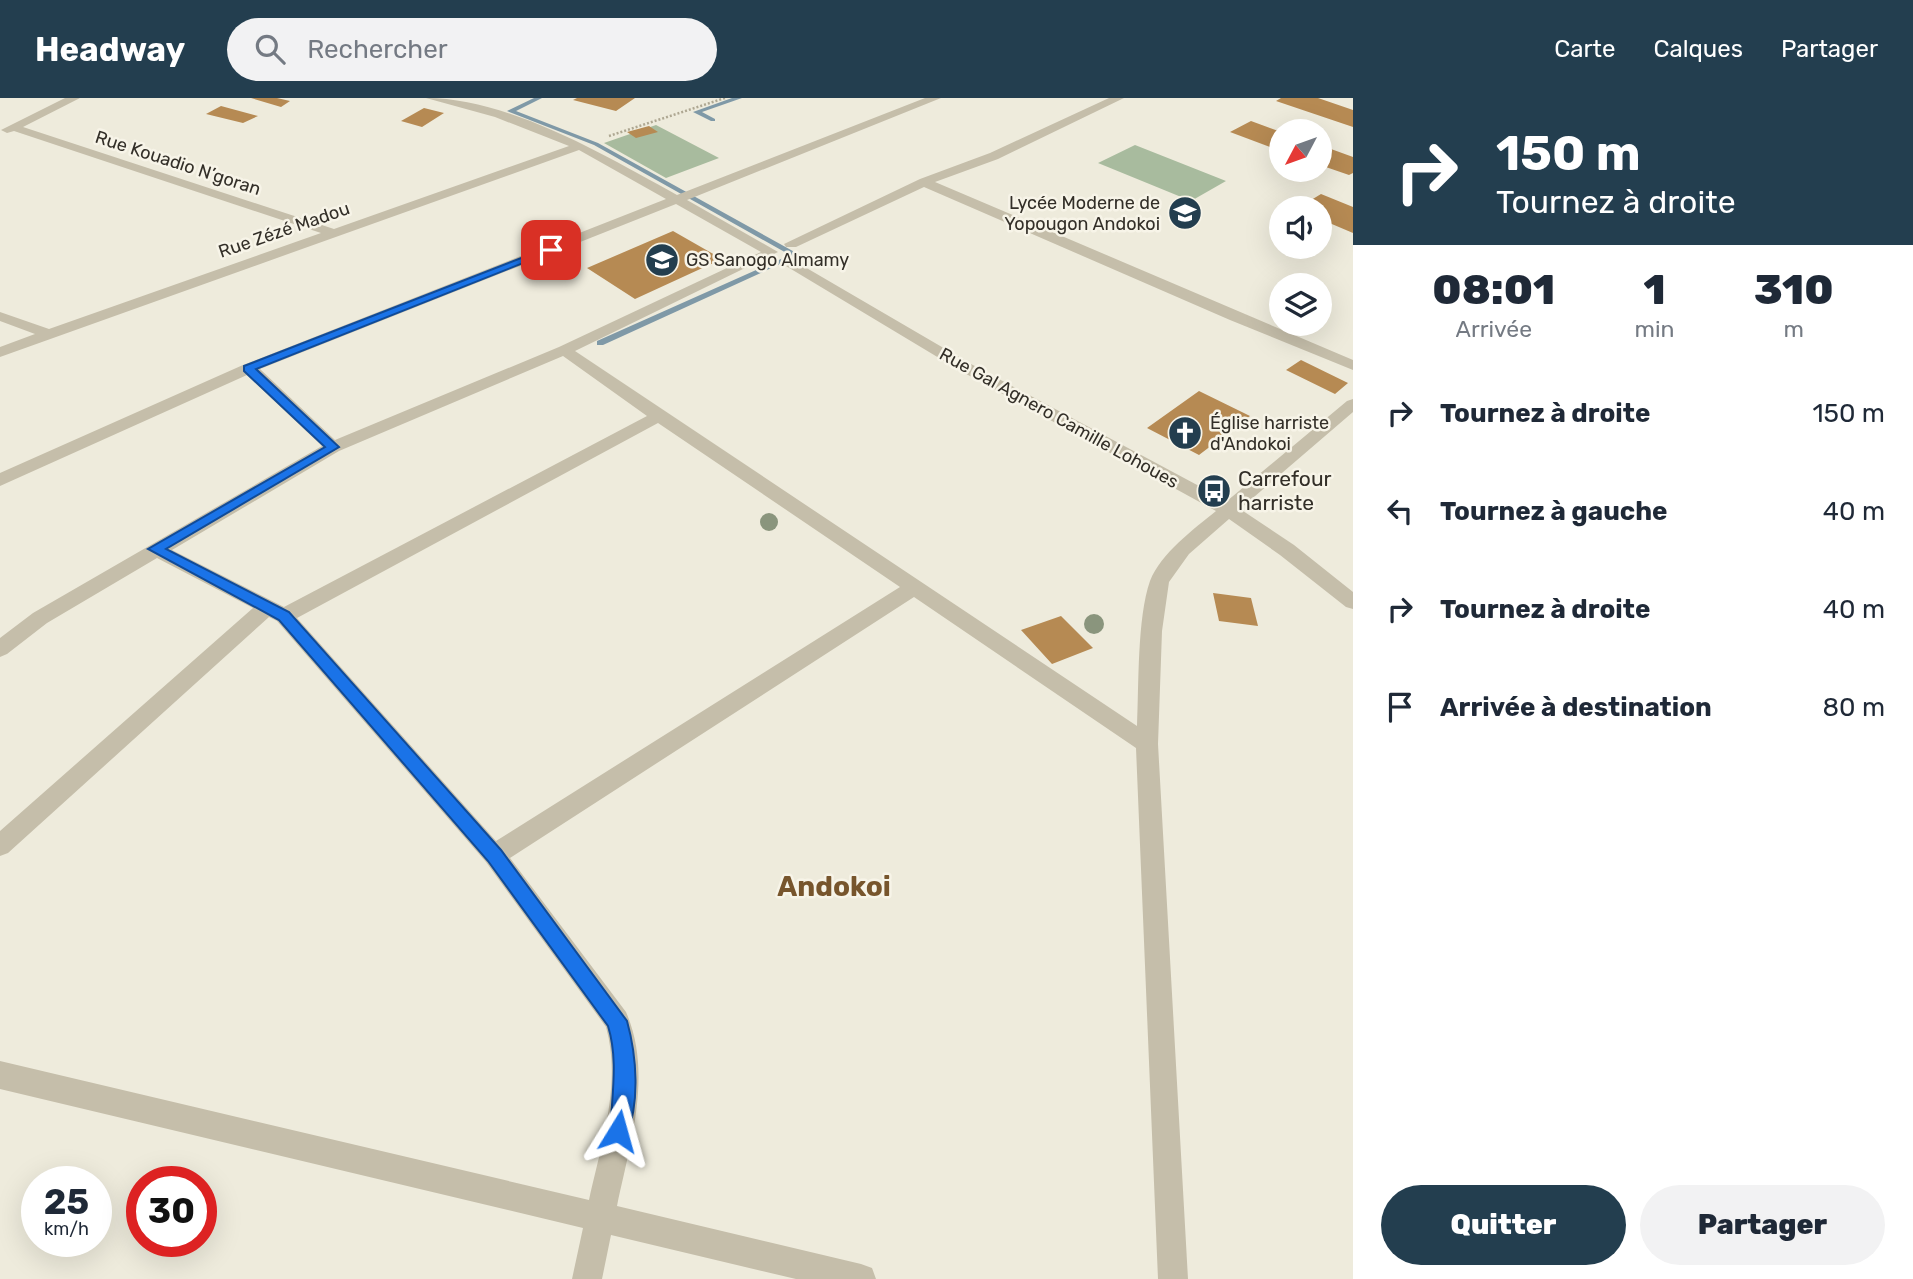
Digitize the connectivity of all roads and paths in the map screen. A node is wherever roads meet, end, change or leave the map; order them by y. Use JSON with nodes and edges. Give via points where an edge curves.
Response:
{"nodes":[{"id":1,"x":75,"y":98,"type":"edge"},
{"id":2,"x":432,"y":98,"type":"edge"},
{"id":3,"x":725,"y":98,"type":"edge"},
{"id":4,"x":935,"y":98,"type":"edge"},
{"id":5,"x":1118,"y":98,"type":"edge"},
{"id":6,"x":6,"y":130,"type":"edge"},
{"id":7,"x":603,"y":138,"type":"dead end"},
{"id":8,"x":580,"y":146,"type":"junction"},
{"id":9,"x":924,"y":182,"type":"junction"},
{"id":10,"x":677,"y":200,"type":"junction"},
{"id":11,"x":333,"y":233,"type":"junction"},
{"id":12,"x":791,"y":244,"type":"dead end"},
{"id":13,"x":793,"y":265,"type":"dead end"},
{"id":14,"x":0,"y":316,"type":"edge"},
{"id":15,"x":48,"y":334,"type":"junction"},
{"id":16,"x":564,"y":350,"type":"junction"},
{"id":17,"x":0,"y":352,"type":"edge"},
{"id":18,"x":1353,"y":365,"type":"edge"},
{"id":19,"x":248,"y":368,"type":"junction"},
{"id":20,"x":1353,"y":404,"type":"edge"},
{"id":21,"x":659,"y":416,"type":"junction"},
{"id":22,"x":333,"y":447,"type":"junction"},
{"id":23,"x":0,"y":480,"type":"edge"},
{"id":24,"x":1227,"y":509,"type":"junction"},
{"id":25,"x":155,"y":549,"type":"junction"},
{"id":26,"x":915,"y":587,"type":"junction"},
{"id":27,"x":1353,"y":602,"type":"edge"},
{"id":28,"x":275,"y":612,"type":"junction"},
{"id":29,"x":0,"y":649,"type":"edge"},
{"id":30,"x":1147,"y":744,"type":"junction"},
{"id":31,"x":0,"y":846,"type":"edge"},
{"id":32,"x":494,"y":855,"type":"junction"},
{"id":33,"x":0,"y":1075,"type":"edge"},
{"id":34,"x":600,"y":1219,"type":"junction"},
{"id":35,"x":587,"y":1279,"type":"edge"},
{"id":36,"x":861,"y":1279,"type":"edge"},
{"id":37,"x":1173,"y":1279,"type":"edge"}],
"edges":[{"from":1,"to":6,"type":"street"},
{"from":2,"to":8,"type":"street","via":[[499,115]]},
{"from":3,"to":7,"type":"path"},
{"from":4,"to":10,"type":"street"},
{"from":5,"to":9,"type":"street","via":[[994,156]]},
{"from":6,"to":11,"type":"street","name":"Rue Kouadio N’goran"},
{"from":8,"to":10,"type":"street"},
{"from":8,"to":11,"type":"street","name":"Rue Zézé Madou"},
{"from":9,"to":12,"type":"street"},
{"from":9,"to":18,"type":"street"},
{"from":10,"to":16,"type":"street","via":[[771,253]]},
{"from":10,"to":19,"type":"street"},
{"from":11,"to":15,"type":"street","name":"Rue Zézé Madou"},
{"from":13,"to":24,"type":"street","name":"Rue Gal Agnero Camille Lohoues","via":[[965,367]]},
{"from":14,"to":15,"type":"street"},
{"from":15,"to":17,"type":"street","name":"Rue Zézé Madou"},
{"from":16,"to":21,"type":"street"},
{"from":16,"to":22,"type":"street"},
{"from":19,"to":22,"type":"street"},
{"from":19,"to":23,"type":"street"},
{"from":20,"to":24,"type":"street"},
{"from":21,"to":26,"type":"street"},
{"from":21,"to":28,"type":"street"},
{"from":22,"to":25,"type":"street"},
{"from":24,"to":27,"type":"street","name":"Rue Gal Agnero Camille Lohoues"},
{"from":24,"to":30,"type":"street","via":[[1182,549],[1160,580],[1152,631]]},
{"from":25,"to":28,"type":"street"},
{"from":25,"to":29,"type":"street","via":[[40,618]]},
{"from":26,"to":30,"type":"street"},
{"from":26,"to":32,"type":"street"},
{"from":28,"to":31,"type":"street"},
{"from":28,"to":32,"type":"street"},
{"from":30,"to":37,"type":"street"},
{"from":32,"to":34,"type":"street","via":[[620,1030],[625,1048],[623,1109]]},
{"from":33,"to":34,"type":"street"},
{"from":34,"to":35,"type":"street"},
{"from":34,"to":36,"type":"street"}]}
